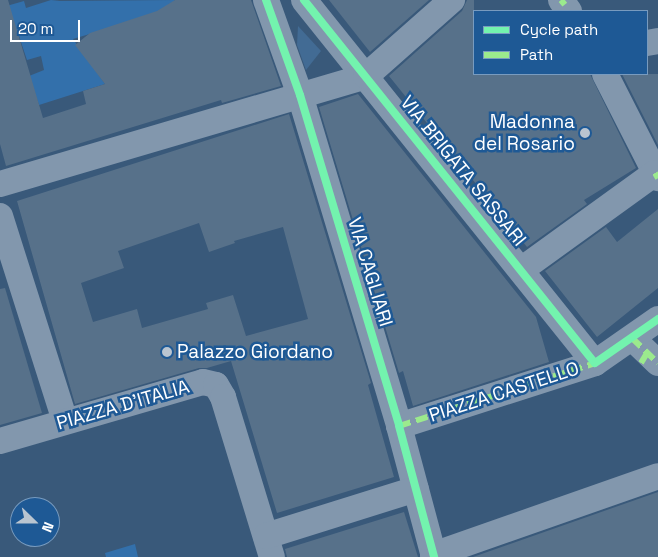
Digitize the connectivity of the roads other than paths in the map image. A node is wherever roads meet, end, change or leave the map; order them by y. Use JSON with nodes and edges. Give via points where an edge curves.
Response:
{"nodes":[{"id":1,"x":266,"y":0,"type":"edge"},
{"id":2,"x":304,"y":0,"type":"edge"},
{"id":3,"x":452,"y":0,"type":"edge"},
{"id":4,"x":606,"y":75,"type":"edge"},
{"id":5,"x":366,"y":76,"type":"junction"},
{"id":6,"x":300,"y":95,"type":"junction"},
{"id":7,"x":656,"y":176,"type":"edge"},
{"id":8,"x":0,"y":184,"type":"edge"},
{"id":9,"x":0,"y":216,"type":"edge"},
{"id":10,"x":521,"y":270,"type":"junction"},
{"id":11,"x":658,"y":319,"type":"edge"},
{"id":12,"x":644,"y":354,"type":"edge"},
{"id":13,"x":595,"y":363,"type":"junction"},
{"id":14,"x":65,"y":421,"type":"junction"},
{"id":15,"x":399,"y":426,"type":"junction"},
{"id":16,"x":0,"y":441,"type":"edge"},
{"id":17,"x":658,"y":476,"type":"edge"},
{"id":18,"x":416,"y":489,"type":"junction"},
{"id":19,"x":269,"y":547,"type":"edge"},
{"id":20,"x":434,"y":556,"type":"edge"}],
"edges":[{"from":1,"to":6,"type":"street","name":"VIA CAGLIARI"},
{"from":2,"to":5,"type":"street","name":"VIA BRIGATA SASSARI"},
{"from":3,"to":5,"type":"street"},
{"from":4,"to":7,"type":"street"},
{"from":5,"to":6,"type":"street"},
{"from":5,"to":10,"type":"street","name":"VIA BRIGATA SASSARI"},
{"from":6,"to":8,"type":"street"},
{"from":6,"to":15,"type":"street","name":"VIA CAGLIARI"},
{"from":7,"to":10,"type":"street"},
{"from":9,"to":14,"type":"street"},
{"from":10,"to":13,"type":"street","name":"VIA BRIGATA SASSARI"},
{"from":11,"to":12,"type":"street","name":"PIAZZA CASTELLO"},
{"from":12,"to":13,"type":"street","name":"PIAZZA CASTELLO"},
{"from":13,"to":15,"type":"street","name":"PIAZZA CASTELLO"},
{"from":14,"to":16,"type":"street","name":"PIAZZA D'ITALIA"},
{"from":14,"to":19,"type":"street","name":"PIAZZA D'ITALIA","via":[[203,382],[216,385],[224,397]]},
{"from":15,"to":18,"type":"street","name":"VIA CAGLIARI"},
{"from":17,"to":20,"type":"street"},
{"from":18,"to":19,"type":"street"},
{"from":18,"to":20,"type":"street","name":"VIA CAGLIARI"}]}
